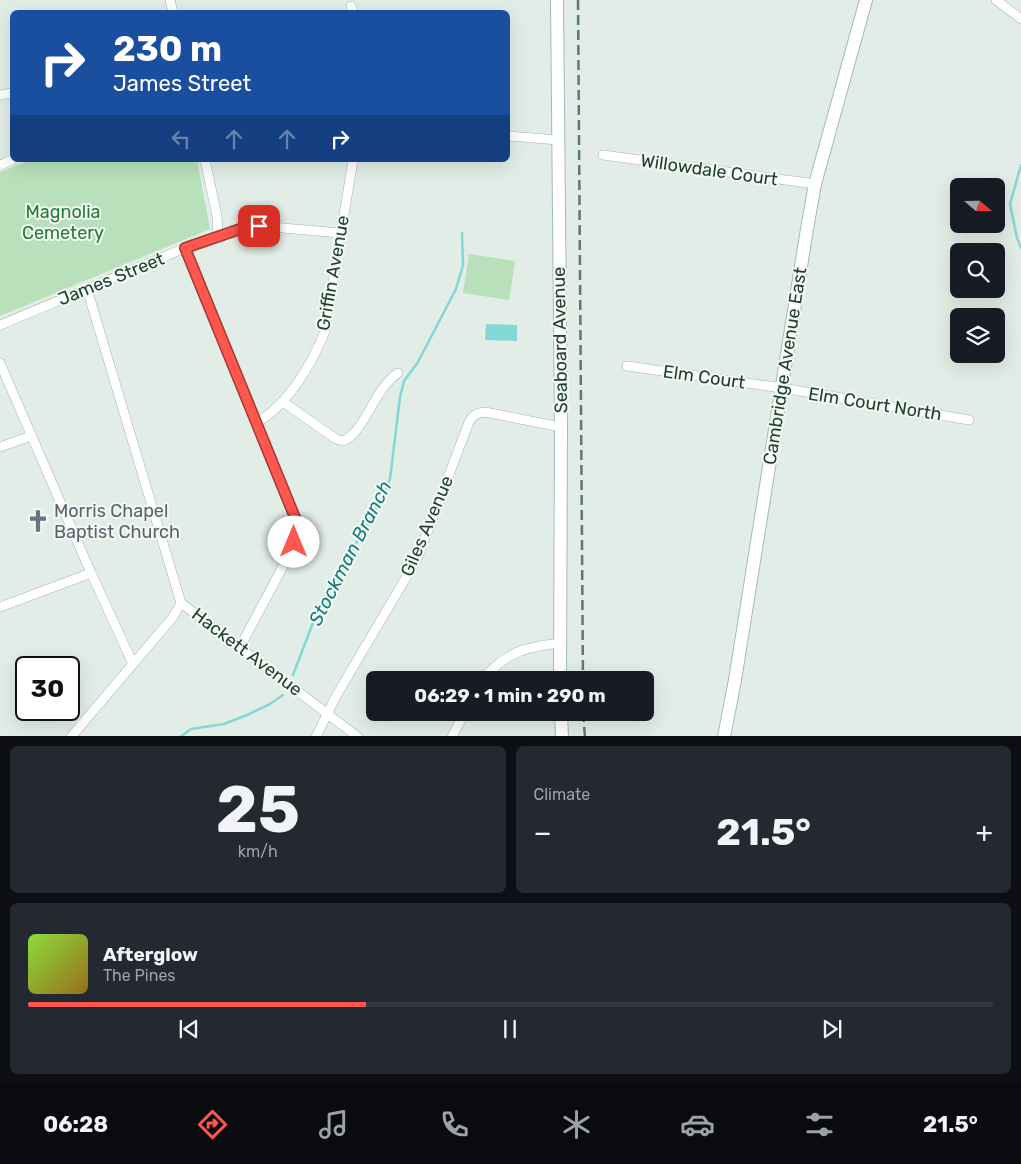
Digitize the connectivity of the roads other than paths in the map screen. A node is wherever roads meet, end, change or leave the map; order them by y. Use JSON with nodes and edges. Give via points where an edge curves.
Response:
{"nodes":[{"id":1,"x":557,"y":0,"type":"edge"},
{"id":2,"x":866,"y":0,"type":"edge"},
{"id":3,"x":996,"y":0,"type":"edge"},
{"id":4,"x":1021,"y":19,"type":"edge"},
{"id":5,"x":510,"y":136,"type":"edge"},
{"id":6,"x":558,"y":140,"type":"junction"},
{"id":7,"x":603,"y":154,"type":"dead end"},
{"id":8,"x":205,"y":162,"type":"edge"},
{"id":9,"x":353,"y":162,"type":"edge"},
{"id":10,"x":815,"y":184,"type":"junction"},
{"id":11,"x":341,"y":233,"type":"junction"},
{"id":12,"x":218,"y":236,"type":"junction"},
{"id":13,"x":185,"y":248,"type":"junction"},
{"id":14,"x":87,"y":289,"type":"junction"},
{"id":15,"x":0,"y":325,"type":"edge"},
{"id":16,"x":0,"y":363,"type":"edge"},
{"id":17,"x":627,"y":366,"type":"dead end"},
{"id":18,"x":398,"y":373,"type":"dead end"},
{"id":19,"x":782,"y":388,"type":"junction"},
{"id":20,"x":283,"y":402,"type":"junction"},
{"id":21,"x":969,"y":420,"type":"dead end"},
{"id":22,"x":256,"y":423,"type":"junction"},
{"id":23,"x":561,"y":427,"type":"junction"},
{"id":24,"x":31,"y":436,"type":"junction"},
{"id":25,"x":0,"y":447,"type":"edge"},
{"id":26,"x":91,"y":573,"type":"junction"},
{"id":27,"x":181,"y":603,"type":"junction"},
{"id":28,"x":0,"y":606,"type":"edge"},
{"id":29,"x":560,"y":643,"type":"junction"},
{"id":30,"x":240,"y":647,"type":"junction"},
{"id":31,"x":133,"y":664,"type":"junction"},
{"id":32,"x":490,"y":671,"type":"edge"},
{"id":33,"x":560,"y":671,"type":"edge"},
{"id":34,"x":327,"y":713,"type":"junction"},
{"id":35,"x":460,"y":721,"type":"edge"},
{"id":36,"x":561,"y":721,"type":"edge"},
{"id":37,"x":71,"y":736,"type":"edge"},
{"id":38,"x":316,"y":736,"type":"edge"},
{"id":39,"x":358,"y":736,"type":"edge"},
{"id":40,"x":452,"y":736,"type":"edge"},
{"id":41,"x":562,"y":736,"type":"edge"},
{"id":42,"x":724,"y":736,"type":"edge"}],
"edges":[{"from":1,"to":6,"type":"street","name":"Seaboard Avenue"},
{"from":2,"to":10,"type":"street","name":"Cambridge Avenue East"},
{"from":3,"to":4,"type":"street"},
{"from":5,"to":6,"type":"street"},
{"from":6,"to":23,"type":"street","name":"Seaboard Avenue"},
{"from":7,"to":10,"type":"street","name":"Willowdale Court"},
{"from":8,"to":12,"type":"street"},
{"from":9,"to":11,"type":"street","name":"Griffin Avenue"},
{"from":10,"to":19,"type":"street","name":"Cambridge Avenue East"},
{"from":11,"to":12,"type":"street","name":"James Street","via":[[259,226]]},
{"from":11,"to":20,"type":"street","name":"Griffin Avenue","via":[[325,331],[315,354]]},
{"from":12,"to":13,"type":"street","name":"James Street"},
{"from":13,"to":14,"type":"street","name":"James Street"},
{"from":13,"to":22,"type":"street"},
{"from":14,"to":15,"type":"street","name":"James Street"},
{"from":14,"to":27,"type":"street","name":"Hackett Avenue"},
{"from":16,"to":24,"type":"street"},
{"from":17,"to":19,"type":"street","name":"Elm Court"},
{"from":18,"to":20,"type":"street","via":[[384,385],[355,432],[343,441]]},
{"from":19,"to":21,"type":"street","name":"Elm Court North"},
{"from":19,"to":42,"type":"street","name":"Cambridge Avenue East"},
{"from":20,"to":22,"type":"street","name":"Griffin Avenue"},
{"from":22,"to":30,"type":"street","via":[[296,520],[297,531],[289,555]]},
{"from":23,"to":29,"type":"street","name":"Seaboard Avenue"},
{"from":23,"to":34,"type":"street","name":"Giles Avenue","via":[[485,412],[473,416],[417,559]]},
{"from":24,"to":25,"type":"street"},
{"from":24,"to":26,"type":"street"},
{"from":26,"to":28,"type":"street"},
{"from":26,"to":31,"type":"street"},
{"from":27,"to":30,"type":"street","name":"Hackett Avenue"},
{"from":27,"to":31,"type":"street"},
{"from":29,"to":32,"type":"street","via":[[518,651]]},
{"from":29,"to":33,"type":"street","name":"Seaboard Avenue"},
{"from":30,"to":34,"type":"street","name":"Hackett Avenue"},
{"from":31,"to":37,"type":"street"},
{"from":34,"to":38,"type":"street","name":"Giles Avenue"},
{"from":34,"to":39,"type":"street","name":"Hackett Avenue"},
{"from":35,"to":40,"type":"street"},
{"from":36,"to":41,"type":"street"}]}
